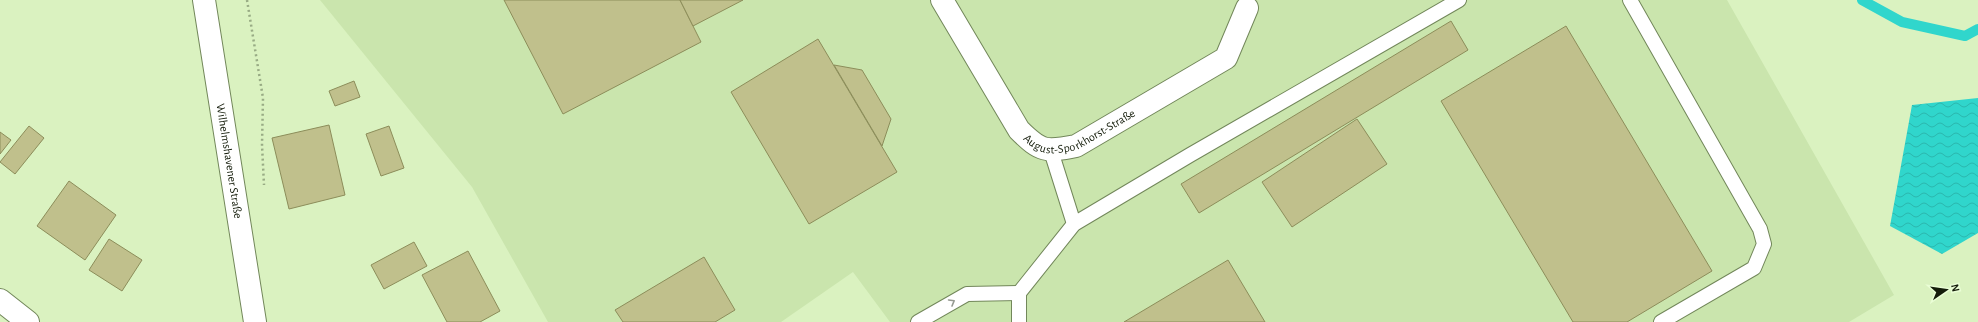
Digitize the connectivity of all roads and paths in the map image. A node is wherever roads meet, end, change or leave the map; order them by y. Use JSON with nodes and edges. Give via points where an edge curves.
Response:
{"nodes":[{"id":1,"x":204,"y":0,"type":"edge"},
{"id":2,"x":247,"y":0,"type":"edge"},
{"id":3,"x":942,"y":0,"type":"edge"},
{"id":4,"x":1459,"y":0,"type":"edge"},
{"id":5,"x":1630,"y":0,"type":"edge"},
{"id":6,"x":1247,"y":8,"type":"dead end"},
{"id":7,"x":1051,"y":151,"type":"junction"},
{"id":8,"x":264,"y":187,"type":"dead end"},
{"id":9,"x":1074,"y":224,"type":"junction"},
{"id":10,"x":1019,"y":292,"type":"junction"},
{"id":11,"x":0,"y":300,"type":"edge"},
{"id":12,"x":28,"y":322,"type":"edge"},
{"id":13,"x":255,"y":322,"type":"edge"},
{"id":14,"x":918,"y":322,"type":"edge"},
{"id":15,"x":1019,"y":322,"type":"edge"},
{"id":16,"x":1661,"y":322,"type":"edge"}],
"edges":[{"from":1,"to":13,"type":"street","name":"Wilhelmshavener Straße"},
{"from":2,"to":8,"type":"path","via":[[263,98]]},
{"from":3,"to":7,"type":"street","name":"August-Sporkhorst-Straße","via":[[1019,130],[1034,145]]},
{"from":4,"to":9,"type":"lane"},
{"from":5,"to":16,"type":"lane","via":[[1760,228],[1764,244],[1754,268]]},
{"from":6,"to":7,"type":"street","name":"August-Sporkhorst-Straße","via":[[1226,58],[1076,146]]},
{"from":7,"to":9,"type":"lane"},
{"from":9,"to":10,"type":"lane"},
{"from":14,"to":10,"type":"lane","one_way":true,"via":[[967,294]]},
{"from":10,"to":15,"type":"lane"},
{"from":11,"to":12,"type":"street"}]}
